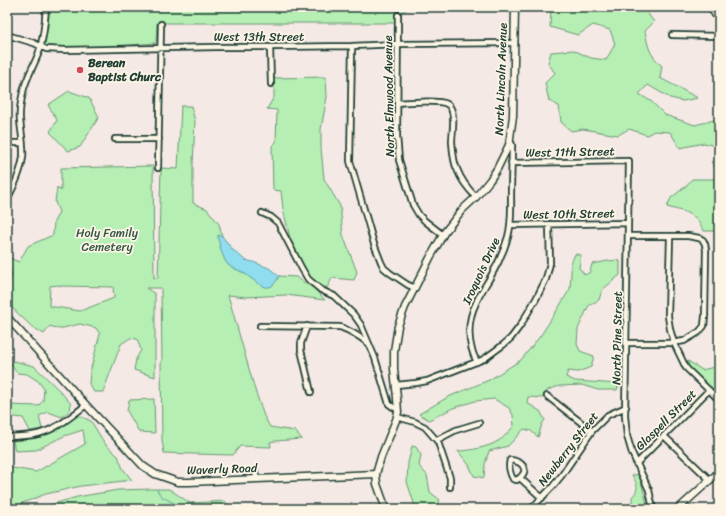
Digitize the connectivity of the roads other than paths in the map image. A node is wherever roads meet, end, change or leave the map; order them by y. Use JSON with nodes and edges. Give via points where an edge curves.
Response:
{"nodes":[{"id":1,"x":46,"y":7,"type":"edge"},
{"id":2,"x":515,"y":7,"type":"edge"},
{"id":3,"x":711,"y":7,"type":"edge"},
{"id":4,"x":398,"y":15,"type":"dead end"},
{"id":5,"x":719,"y":21,"type":"edge"},
{"id":6,"x":161,"y":24,"type":"dead end"},
{"id":7,"x":7,"y":35,"type":"edge"},
{"id":8,"x":672,"y":35,"type":"dead end"},
{"id":9,"x":719,"y":36,"type":"edge"},
{"id":10,"x":514,"y":43,"type":"junction"},
{"id":11,"x":398,"y":44,"type":"junction"},
{"id":12,"x":41,"y":46,"type":"junction"},
{"id":13,"x":352,"y":46,"type":"junction"},
{"id":14,"x":160,"y":48,"type":"junction"},
{"id":15,"x":270,"y":48,"type":"junction"},
{"id":16,"x":271,"y":84,"type":"dead end"},
{"id":17,"x":398,"y":103,"type":"junction"},
{"id":18,"x":115,"y":139,"type":"dead end"},
{"id":19,"x":159,"y":139,"type":"junction"},
{"id":20,"x":510,"y":140,"type":"junction"},
{"id":21,"x":7,"y":143,"type":"edge"},
{"id":22,"x":22,"y":143,"type":"junction"},
{"id":23,"x":628,"y":161,"type":"joint"},
{"id":24,"x":511,"y":163,"type":"junction"},
{"id":25,"x":158,"y":168,"type":"dead end"},
{"id":26,"x":476,"y":197,"type":"junction"},
{"id":27,"x":7,"y":200,"type":"edge"},
{"id":28,"x":262,"y":213,"type":"dead end"},
{"id":29,"x":628,"y":223,"type":"junction"},
{"id":30,"x":510,"y":224,"type":"junction"},
{"id":31,"x":549,"y":224,"type":"junction"},
{"id":32,"x":443,"y":235,"type":"junction"},
{"id":33,"x":628,"y":236,"type":"junction"},
{"id":34,"x":670,"y":236,"type":"junction"},
{"id":35,"x":415,"y":288,"type":"junction"},
{"id":36,"x":7,"y":317,"type":"edge"},
{"id":37,"x":260,"y":326,"type":"dead end"},
{"id":38,"x":307,"y":326,"type":"junction"},
{"id":39,"x":627,"y":343,"type":"junction"},
{"id":40,"x":674,"y":343,"type":"junction"},
{"id":41,"x":370,"y":344,"type":"junction"},
{"id":42,"x":477,"y":362,"type":"junction"},
{"id":43,"x":396,"y":385,"type":"junction"},
{"id":44,"x":709,"y":390,"type":"junction"},
{"id":45,"x":311,"y":392,"type":"dead end"},
{"id":46,"x":547,"y":396,"type":"dead end"},
{"id":47,"x":719,"y":400,"type":"edge"},
{"id":48,"x":86,"y":405,"type":"junction"},
{"id":49,"x":626,"y":407,"type":"junction"},
{"id":50,"x":398,"y":409,"type":"junction"},
{"id":51,"x":397,"y":417,"type":"junction"},
{"id":52,"x":479,"y":423,"type":"dead end"},
{"id":53,"x":592,"y":431,"type":"junction"},
{"id":54,"x":664,"y":436,"type":"junction"},
{"id":55,"x":7,"y":437,"type":"edge"},
{"id":56,"x":437,"y":440,"type":"junction"},
{"id":57,"x":636,"y":464,"type":"junction"},
{"id":58,"x":254,"y":472,"type":"dead end"},
{"id":59,"x":719,"y":472,"type":"edge"},
{"id":60,"x":376,"y":474,"type":"junction"},
{"id":61,"x":520,"y":478,"type":"dead end"},
{"id":62,"x":257,"y":479,"type":"junction"},
{"id":63,"x":710,"y":480,"type":"junction"},
{"id":64,"x":450,"y":487,"type":"dead end"},
{"id":65,"x":542,"y":498,"type":"junction"},
{"id":66,"x":386,"y":509,"type":"edge"},
{"id":67,"x":531,"y":509,"type":"edge"},
{"id":68,"x":653,"y":509,"type":"edge"},
{"id":69,"x":678,"y":509,"type":"edge"}],
"edges":[{"from":1,"to":12,"type":"street"},
{"from":2,"to":10,"type":"street","name":"North Lincoln Avenue"},
{"from":3,"to":5,"type":"street"},
{"from":4,"to":11,"type":"street","name":"North Elmwood Avenue"},
{"from":6,"to":14,"type":"street"},
{"from":7,"to":12,"type":"street","name":"West 13th Street"},
{"from":8,"to":9,"type":"street"},
{"from":10,"to":11,"type":"street","name":"West 13th Street"},
{"from":10,"to":20,"type":"street","name":"North Lincoln Avenue","via":[[513,116]]},
{"from":11,"to":13,"type":"street","name":"West 13th Street"},
{"from":11,"to":17,"type":"street","name":"North Elmwood Avenue"},
{"from":12,"to":14,"type":"street","name":"West 13th Street","via":[[46,49],[65,50]]},
{"from":12,"to":22,"type":"street","via":[[23,90],[20,110]]},
{"from":13,"to":15,"type":"street","name":"West 13th Street"},
{"from":13,"to":35,"type":"street","via":[[350,161],[374,244],[384,268]]},
{"from":14,"to":15,"type":"street","name":"West 13th Street"},
{"from":14,"to":19,"type":"street"},
{"from":15,"to":16,"type":"street"},
{"from":17,"to":26,"type":"street","via":[[442,103],[451,109],[456,169]]},
{"from":17,"to":32,"type":"street","name":"North Elmwood Avenue","via":[[399,160],[413,205],[419,215]]},
{"from":18,"to":19,"type":"street"},
{"from":19,"to":25,"type":"street"},
{"from":20,"to":24,"type":"street","name":"Iroquois Drive"},
{"from":20,"to":26,"type":"street","name":"North Lincoln Avenue","via":[[497,169]]},
{"from":21,"to":22,"type":"street"},
{"from":22,"to":27,"type":"street","via":[[20,172]]},
{"from":23,"to":24,"type":"street","name":"West 11th Street"},
{"from":23,"to":29,"type":"street","name":"North Pine Street"},
{"from":24,"to":30,"type":"street","name":"Iroquois Drive"},
{"from":26,"to":32,"type":"street","name":"North Lincoln Avenue","via":[[462,210]]},
{"from":28,"to":41,"type":"street","via":[[278,223],[308,279],[321,290],[334,296],[354,315]]},
{"from":29,"to":31,"type":"street","name":"West 10th Street"},
{"from":29,"to":33,"type":"street","name":"North Pine Street"},
{"from":30,"to":31,"type":"street","name":"West 10th Street"},
{"from":30,"to":42,"type":"street","name":"Iroquois Drive","via":[[504,250],[471,315],[471,346]]},
{"from":31,"to":42,"type":"street","via":[[550,263],[546,279],[536,299],[504,346]]},
{"from":32,"to":35,"type":"street","name":"North Lincoln Avenue"},
{"from":33,"to":34,"type":"street"},
{"from":33,"to":39,"type":"street","name":"North Pine Street"},
{"from":34,"to":40,"type":"street","via":[[668,316]]},
{"from":34,"to":40,"type":"street","via":[[699,238],[703,240],[706,250],[704,326],[692,337]]},
{"from":35,"to":43,"type":"street","name":"North Lincoln Avenue","via":[[398,326],[394,351]]},
{"from":36,"to":48,"type":"street","name":"Waverly Road"},
{"from":37,"to":38,"type":"street"},
{"from":38,"to":41,"type":"street","via":[[340,327],[352,331]]},
{"from":38,"to":45,"type":"street","via":[[301,350]]},
{"from":39,"to":40,"type":"street"},
{"from":39,"to":49,"type":"street","name":"North Pine Street"},
{"from":40,"to":44,"type":"street","via":[[686,368]]},
{"from":41,"to":50,"type":"street","via":[[389,404]]},
{"from":42,"to":43,"type":"street","via":[[427,381]]},
{"from":43,"to":50,"type":"street","name":"North Lincoln Avenue"},
{"from":44,"to":47,"type":"street"},
{"from":44,"to":54,"type":"street","name":"Glaspell Street"},
{"from":46,"to":53,"type":"street"},
{"from":48,"to":55,"type":"street","via":[[61,424],[45,432]]},
{"from":48,"to":62,"type":"street","name":"Waverly Road","via":[[143,466],[155,474],[178,482]]},
{"from":49,"to":53,"type":"street","name":"Newberry Street","via":[[608,415]]},
{"from":49,"to":57,"type":"street","name":"North Pine Street","via":[[627,436]]},
{"from":50,"to":51,"type":"street","name":"North Lincoln Avenue"},
{"from":51,"to":56,"type":"street","via":[[425,427]]},
{"from":51,"to":60,"type":"street","name":"North Lincoln Avenue"},
{"from":52,"to":56,"type":"street","via":[[456,430]]},
{"from":53,"to":65,"type":"street","name":"Newberry Street","via":[[562,475]]},
{"from":54,"to":57,"type":"street","name":"Glaspell Street"},
{"from":54,"to":63,"type":"street"},
{"from":56,"to":64,"type":"street","via":[[450,478]]},
{"from":57,"to":68,"type":"street","name":"North Pine Street","via":[[649,490]]},
{"from":58,"to":62,"type":"street"},
{"from":59,"to":63,"type":"street"},
{"from":60,"to":62,"type":"street","name":"Waverly Road"},
{"from":60,"to":66,"type":"street"},
{"from":61,"to":65,"type":"street"},
{"from":63,"to":69,"type":"street"},
{"from":65,"to":67,"type":"street","name":"Newberry Street"}]}
